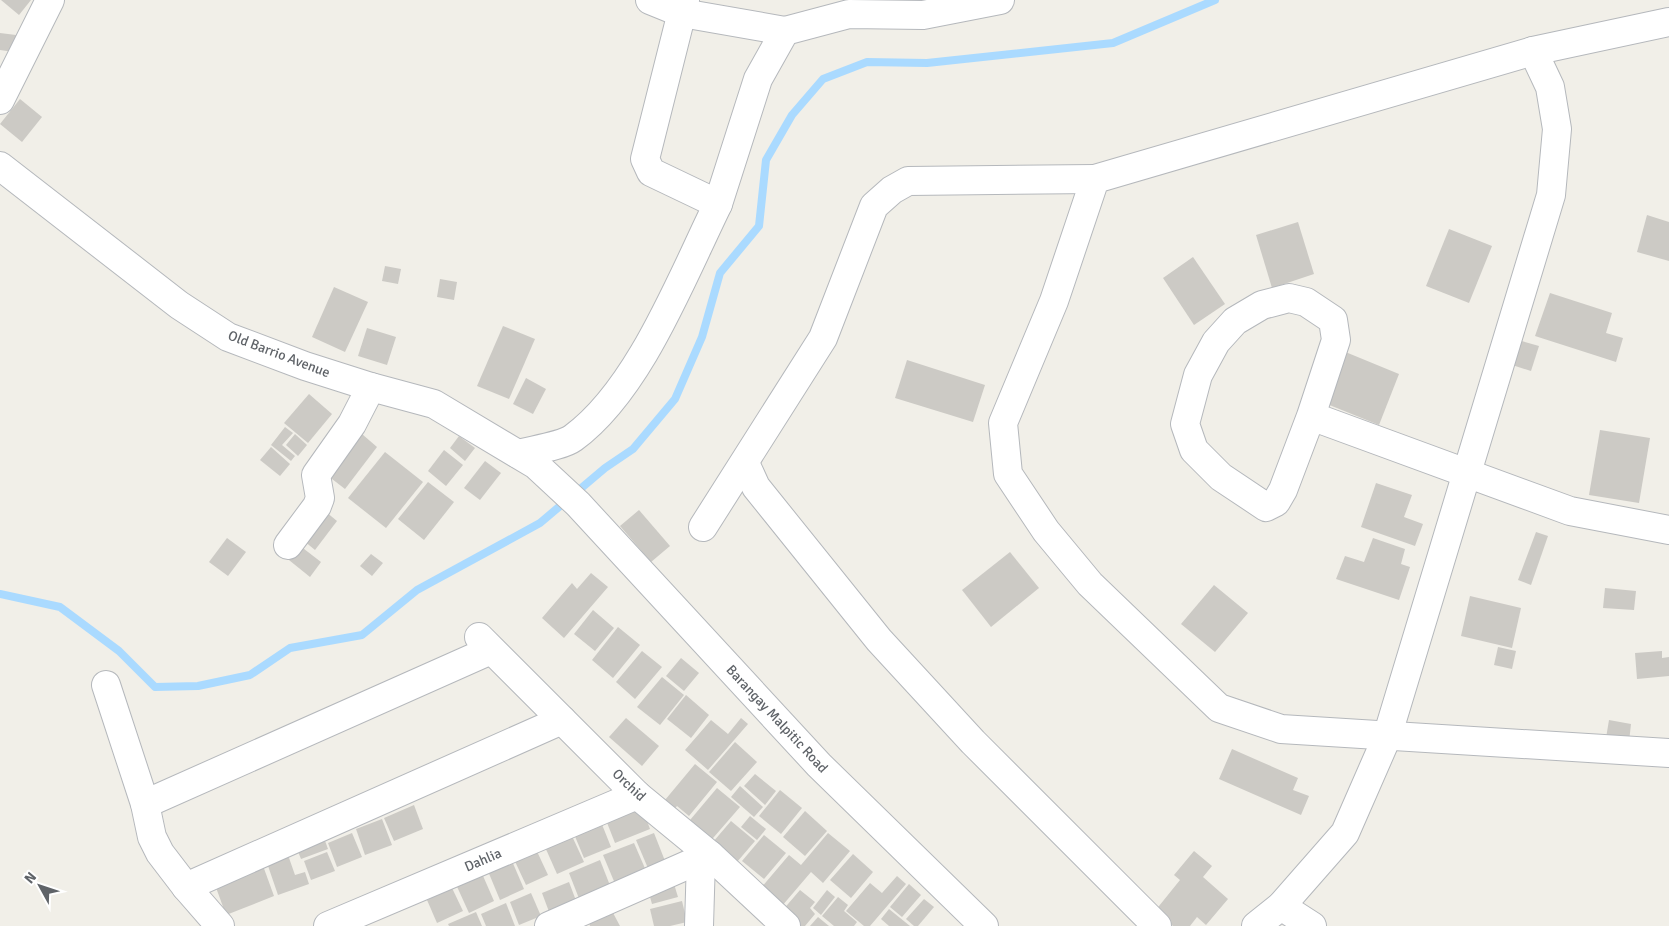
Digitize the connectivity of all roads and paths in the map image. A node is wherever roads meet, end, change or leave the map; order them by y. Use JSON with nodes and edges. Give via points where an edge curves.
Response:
{"nodes":[{"id":1,"x":50,"y":0,"type":"edge"},
{"id":2,"x":650,"y":0,"type":"edge"},
{"id":3,"x":1000,"y":0,"type":"edge"},
{"id":4,"x":684,"y":6,"type":"edge"},
{"id":5,"x":1669,"y":22,"type":"edge"},
{"id":6,"x":785,"y":31,"type":"junction"},
{"id":7,"x":1533,"y":51,"type":"junction"},
{"id":8,"x":0,"y":100,"type":"edge"},
{"id":9,"x":0,"y":166,"type":"edge"},
{"id":10,"x":1095,"y":179,"type":"junction"},
{"id":11,"x":718,"y":204,"type":"junction"},
{"id":12,"x":371,"y":387,"type":"junction"},
{"id":13,"x":1311,"y":416,"type":"junction"},
{"id":14,"x":527,"y":459,"type":"junction"},
{"id":15,"x":745,"y":463,"type":"junction"},
{"id":16,"x":1468,"y":475,"type":"junction"},
{"id":17,"x":578,"y":504,"type":"joint"},
{"id":18,"x":703,"y":527,"type":"dead end"},
{"id":19,"x":1669,"y":530,"type":"edge"},
{"id":20,"x":288,"y":545,"type":"dead end"},
{"id":21,"x":106,"y":685,"type":"dead end"},
{"id":22,"x":562,"y":720,"type":"junction"},
{"id":23,"x":1387,"y":737,"type":"junction"},
{"id":24,"x":1669,"y":753,"type":"edge"},
{"id":25,"x":637,"y":795,"type":"junction"},
{"id":26,"x":145,"y":804,"type":"junction"},
{"id":27,"x":706,"y":857,"type":"junction"},
{"id":28,"x":186,"y":887,"type":"junction"},
{"id":29,"x":1281,"y":906,"type":"junction"},
{"id":30,"x":220,"y":926,"type":"edge"},
{"id":31,"x":328,"y":926,"type":"edge"},
{"id":32,"x":549,"y":926,"type":"edge"},
{"id":33,"x":699,"y":926,"type":"edge"},
{"id":34,"x":786,"y":926,"type":"edge"},
{"id":35,"x":984,"y":926,"type":"edge"},
{"id":36,"x":1157,"y":926,"type":"edge"},
{"id":37,"x":1256,"y":926,"type":"edge"},
{"id":38,"x":1312,"y":926,"type":"edge"}],
"edges":[{"from":1,"to":8,"type":"street"},
{"from":2,"to":4,"type":"street"},
{"from":3,"to":6,"type":"street","via":[[923,15],[849,14]]},
{"from":4,"to":6,"type":"street"},
{"from":4,"to":11,"type":"street","via":[[645,159],[651,172]]},
{"from":5,"to":7,"type":"street"},
{"from":6,"to":11,"type":"street","via":[[758,79]]},
{"from":7,"to":10,"type":"street"},
{"from":7,"to":16,"type":"street","via":[[1550,87],[1557,129],[1551,195]]},
{"from":9,"to":12,"type":"street","name":"Old Barrio Avenue","via":[[179,305],[228,337]]},
{"from":10,"to":15,"type":"street","via":[[908,181],[892,190],[874,206],[823,338]]},
{"from":10,"to":23,"type":"street","via":[[1054,301],[1003,423],[1008,474],[1046,531],[1090,584],[1219,708],[1281,729]]},
{"from":11,"to":14,"type":"street","via":[[647,348],[621,389],[571,440]]},
{"from":12,"to":14,"type":"street","name":"Old Barrio Avenue","via":[[434,404]]},
{"from":12,"to":20,"type":"street","via":[[352,424],[316,475],[320,498],[317,506]]},
{"from":13,"to":13,"type":"street","via":[[1283,490],[1276,502],[1266,507],[1221,477],[1194,450],[1185,424],[1198,375],[1216,342],[1235,321],[1262,304],[1289,298],[1306,302],[1333,320],[1336,340]]},
{"from":13,"to":16,"type":"street"},
{"from":14,"to":17,"type":"street","name":"Old Barrio Avenue"},
{"from":15,"to":18,"type":"street"},
{"from":15,"to":36,"type":"street","via":[[756,487],[879,640],[973,742]]},
{"from":16,"to":19,"type":"street","via":[[1570,511]]},
{"from":16,"to":23,"type":"street"},
{"from":17,"to":35,"type":"street","name":"Barangay Malpitic Road","via":[[819,765]]},
{"from":21,"to":26,"type":"street"},
{"from":22,"to":25,"type":"street","name":"Orchid"},
{"from":22,"to":26,"type":"street","name":"Orchid","via":[[485,644]]},
{"from":22,"to":28,"type":"street"},
{"from":23,"to":24,"type":"street"},
{"from":23,"to":29,"type":"street","via":[[1344,833]]},
{"from":25,"to":27,"type":"street","name":"Orchid"},
{"from":25,"to":31,"type":"street","name":"Dahlia"},
{"from":26,"to":28,"type":"street","via":[[152,838]]},
{"from":27,"to":32,"type":"street"},
{"from":27,"to":33,"type":"street"},
{"from":27,"to":34,"type":"street","name":"Orchid"},
{"from":28,"to":30,"type":"street"},
{"from":29,"to":37,"type":"street"},
{"from":29,"to":38,"type":"street"}]}
